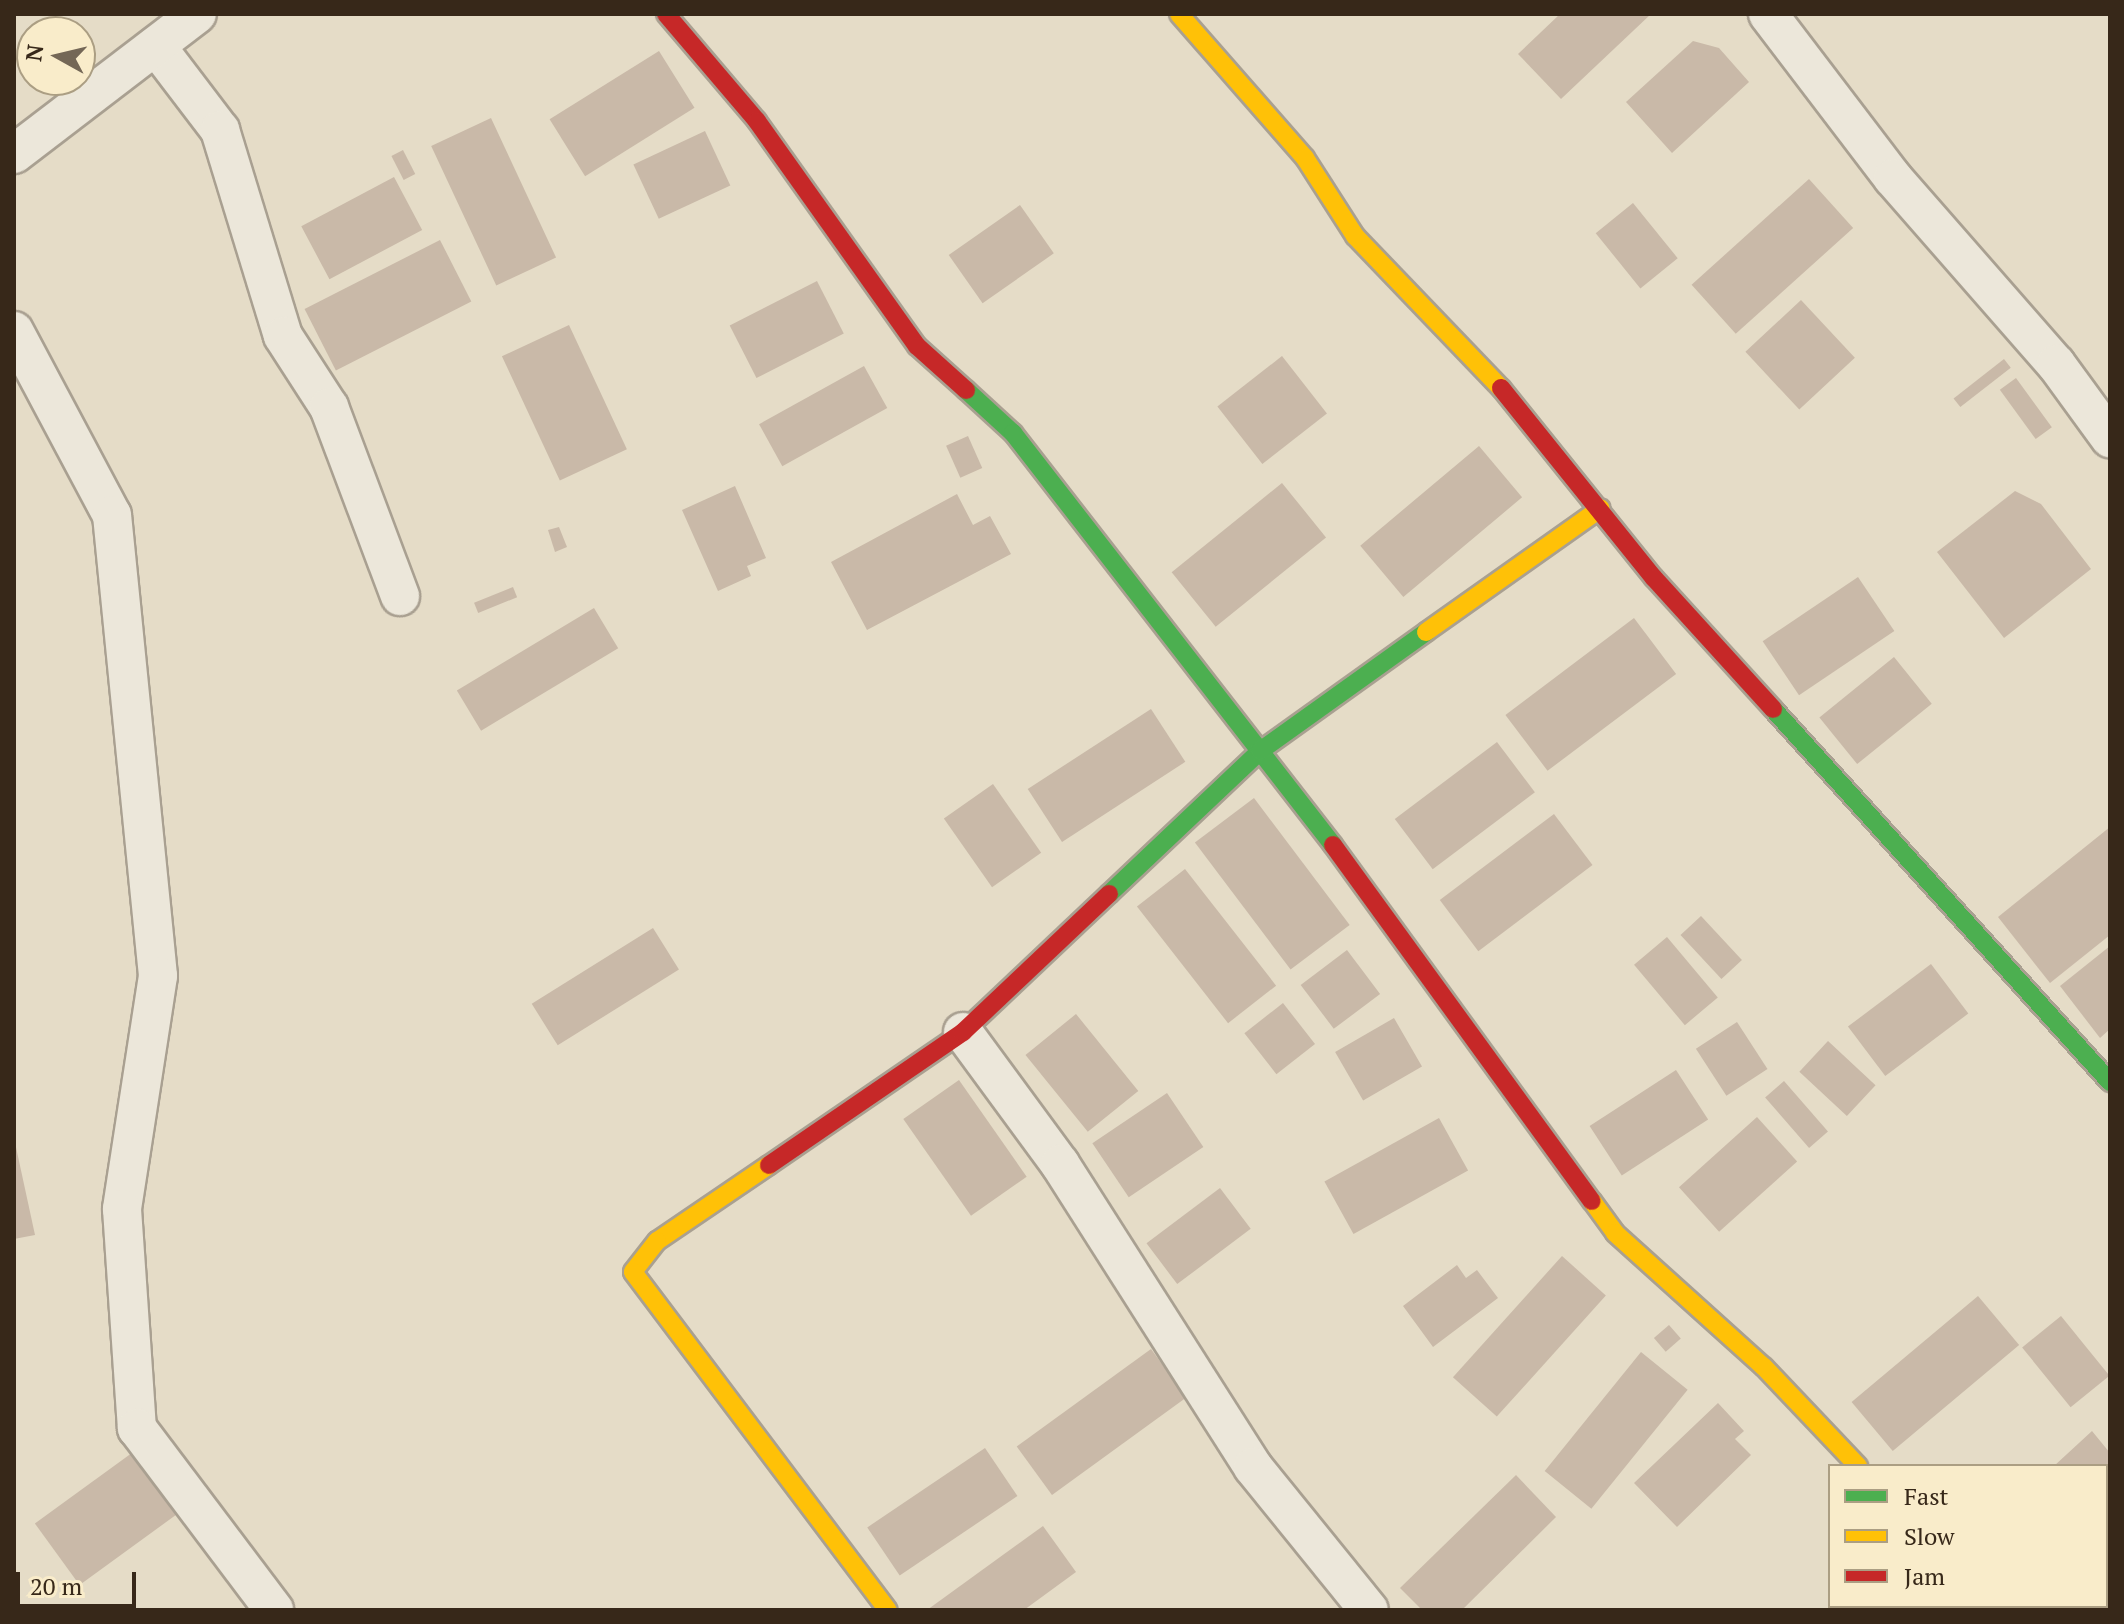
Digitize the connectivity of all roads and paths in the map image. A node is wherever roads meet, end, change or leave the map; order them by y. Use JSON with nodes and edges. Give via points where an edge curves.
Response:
{"nodes":[{"id":1,"x":197,"y":14,"type":"edge"},
{"id":2,"x":666,"y":14,"type":"edge"},
{"id":3,"x":1179,"y":14,"type":"edge"},
{"id":4,"x":1768,"y":14,"type":"edge"},
{"id":5,"x":156,"y":46,"type":"junction"},
{"id":6,"x":14,"y":154,"type":"edge"},
{"id":7,"x":14,"y":331,"type":"edge"},
{"id":8,"x":2110,"y":438,"type":"edge"},
{"id":9,"x":1601,"y":508,"type":"junction"},
{"id":10,"x":400,"y":596,"type":"dead end"},
{"id":11,"x":1260,"y":751,"type":"junction"},
{"id":12,"x":963,"y":1032,"type":"junction"},
{"id":13,"x":2110,"y":1082,"type":"edge"},
{"id":14,"x":1856,"y":1464,"type":"edge"},
{"id":15,"x":274,"y":1610,"type":"edge"},
{"id":16,"x":888,"y":1610,"type":"edge"},
{"id":17,"x":1369,"y":1610,"type":"edge"}],
"edges":[{"from":1,"to":5,"type":"street"},
{"from":2,"to":11,"type":"street","via":[[757,121],[917,346],[1013,433]]},
{"from":3,"to":9,"type":"street","via":[[1305,158],[1355,236],[1514,401]]},
{"from":4,"to":8,"type":"street","via":[[1893,178],[2056,364]]},
{"from":5,"to":6,"type":"street"},
{"from":5,"to":10,"type":"street","via":[[220,130],[283,336],[329,407]]},
{"from":7,"to":15,"type":"street","via":[[112,515],[158,976],[122,1209],[137,1428]]},
{"from":9,"to":11,"type":"street"},
{"from":9,"to":13,"type":"street","via":[[1654,578]]},
{"from":11,"to":12,"type":"street"},
{"from":11,"to":14,"type":"street","via":[[1409,942],[1615,1233],[1764,1367]]},
{"from":12,"to":16,"type":"street","via":[[657,1241],[633,1272]]},
{"from":12,"to":17,"type":"street","via":[[1060,1164],[1253,1467]]}]}
